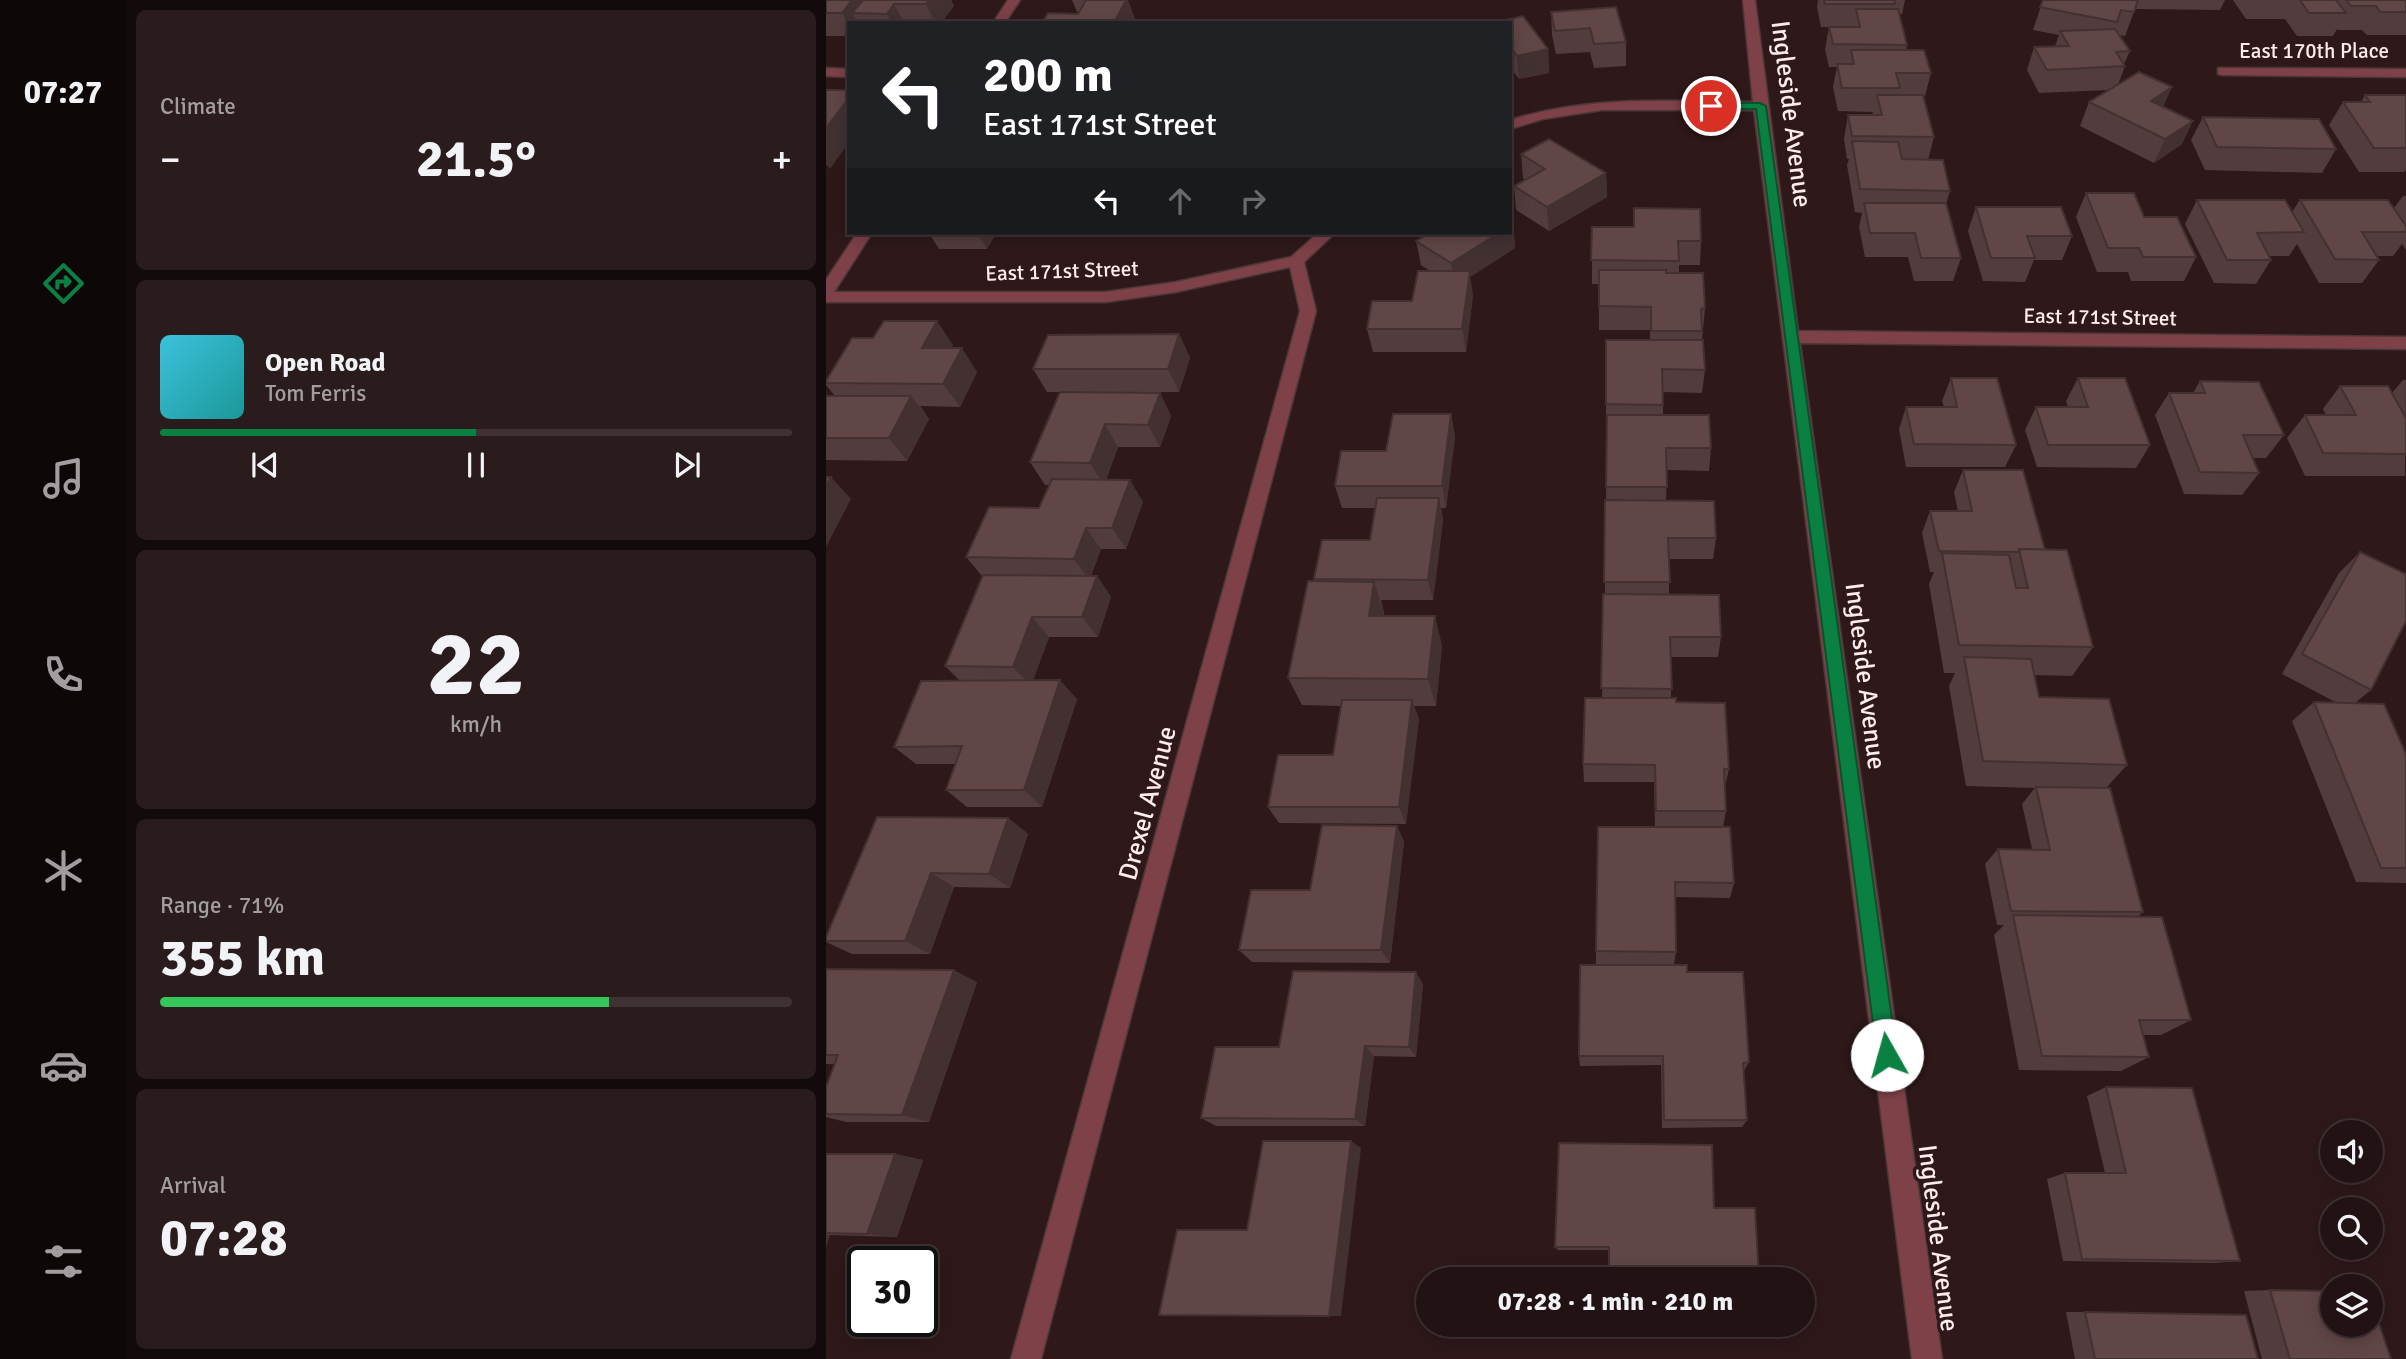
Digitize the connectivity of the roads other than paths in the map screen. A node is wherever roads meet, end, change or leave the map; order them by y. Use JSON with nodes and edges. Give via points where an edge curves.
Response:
{"nodes":[{"id":1,"x":1014,"y":0,"type":"edge"},
{"id":2,"x":1749,"y":0,"type":"edge"},
{"id":3,"x":1000,"y":21,"type":"edge"},
{"id":4,"x":2223,"y":71,"type":"dead end"},
{"id":5,"x":826,"y":72,"type":"edge"},
{"id":6,"x":847,"y":72,"type":"edge"},
{"id":7,"x":2406,"y":73,"type":"edge"},
{"id":8,"x":1760,"y":106,"type":"junction"},
{"id":9,"x":1512,"y":124,"type":"edge"},
{"id":10,"x":863,"y":235,"type":"edge"},
{"id":11,"x":1325,"y":235,"type":"edge"},
{"id":12,"x":1296,"y":261,"type":"junction"},
{"id":13,"x":826,"y":295,"type":"edge"},
{"id":14,"x":1793,"y":337,"type":"junction"},
{"id":15,"x":2406,"y":344,"type":"edge"},
{"id":16,"x":1026,"y":1359,"type":"edge"},
{"id":17,"x":1927,"y":1359,"type":"edge"}],
"edges":[{"from":1,"to":3,"type":"street"},
{"from":2,"to":8,"type":"street","name":"Ingleside Avenue"},
{"from":4,"to":7,"type":"street","name":"East 170th Place"},
{"from":5,"to":6,"type":"street"},
{"from":8,"to":9,"type":"street","via":[[1600,107],[1556,112]]},
{"from":8,"to":14,"type":"street","name":"Ingleside Avenue"},
{"from":10,"to":13,"type":"street"},
{"from":11,"to":12,"type":"street","name":"East 171st Street"},
{"from":12,"to":13,"type":"street","name":"East 171st Street","via":[[1106,297]]},
{"from":12,"to":16,"type":"street","name":"Drexel Avenue","via":[[1308,311]]},
{"from":14,"to":15,"type":"street","name":"East 171st Street"},
{"from":14,"to":17,"type":"street","name":"Ingleside Avenue"}]}
